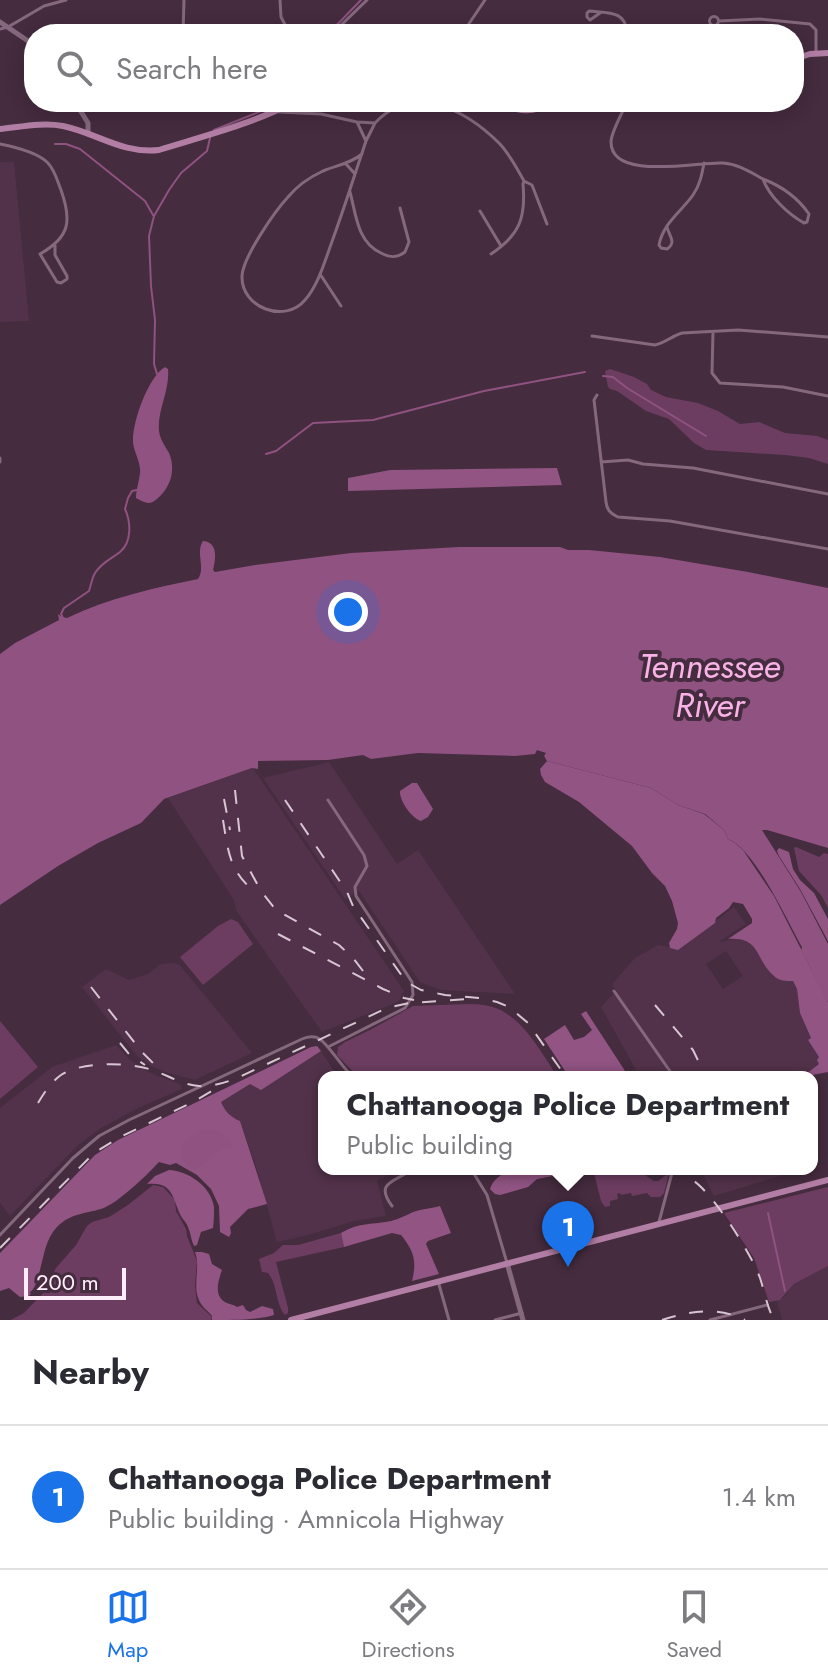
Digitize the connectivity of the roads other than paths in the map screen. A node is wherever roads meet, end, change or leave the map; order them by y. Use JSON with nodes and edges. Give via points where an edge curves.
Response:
{"nodes":[{"id":1,"x":66,"y":0,"type":"edge"},
{"id":2,"x":184,"y":0,"type":"edge"},
{"id":3,"x":280,"y":0,"type":"edge"},
{"id":4,"x":367,"y":0,"type":"edge"},
{"id":5,"x":485,"y":0,"type":"edge"},
{"id":6,"x":600,"y":13,"type":"dead end"},
{"id":7,"x":719,"y":21,"type":"dead end"},
{"id":8,"x":0,"y":22,"type":"edge"},
{"id":9,"x":183,"y":24,"type":"edge"},
{"id":10,"x":284,"y":24,"type":"edge"},
{"id":11,"x":342,"y":24,"type":"edge"},
{"id":12,"x":469,"y":24,"type":"edge"},
{"id":13,"x":625,"y":24,"type":"edge"},
{"id":14,"x":8,"y":27,"type":"junction"},
{"id":15,"x":0,"y":29,"type":"edge"},
{"id":16,"x":24,"y":38,"type":"edge"},
{"id":17,"x":816,"y":53,"type":"junction"},
{"id":18,"x":828,"y":53,"type":"edge"},
{"id":19,"x":804,"y":56,"type":"edge"},
{"id":20,"x":81,"y":112,"type":"edge"},
{"id":21,"x":276,"y":112,"type":"joint"},
{"id":22,"x":386,"y":112,"type":"edge"},
{"id":23,"x":458,"y":112,"type":"edge"},
{"id":24,"x":623,"y":112,"type":"edge"},
{"id":25,"x":357,"y":122,"type":"junction"},
{"id":26,"x":375,"y":123,"type":"junction"},
{"id":27,"x":0,"y":129,"type":"edge"},
{"id":28,"x":88,"y":134,"type":"junction"},
{"id":29,"x":366,"y":141,"type":"junction"},
{"id":30,"x":0,"y":144,"type":"edge"},
{"id":31,"x":362,"y":154,"type":"junction"},
{"id":32,"x":704,"y":163,"type":"junction"},
{"id":33,"x":346,"y":164,"type":"junction"},
{"id":34,"x":355,"y":174,"type":"junction"},
{"id":35,"x":763,"y":179,"type":"junction"},
{"id":36,"x":524,"y":181,"type":"junction"},
{"id":37,"x":350,"y":192,"type":"junction"},
{"id":38,"x":400,"y":208,"type":"dead end"},
{"id":39,"x":480,"y":211,"type":"dead end"},
{"id":40,"x":547,"y":224,"type":"dead end"},
{"id":41,"x":667,"y":227,"type":"junction"},
{"id":42,"x":55,"y":245,"type":"junction"},
{"id":43,"x":502,"y":247,"type":"junction"},
{"id":44,"x":491,"y":254,"type":"dead end"},
{"id":45,"x":320,"y":274,"type":"junction"},
{"id":46,"x":341,"y":306,"type":"dead end"},
{"id":47,"x":713,"y":332,"type":"junction"},
{"id":48,"x":592,"y":336,"type":"dead end"},
{"id":49,"x":828,"y":337,"type":"edge"},
{"id":50,"x":597,"y":395,"type":"dead end"},
{"id":51,"x":828,"y":396,"type":"edge"},
{"id":52,"x":601,"y":462,"type":"junction"},
{"id":53,"x":828,"y":494,"type":"edge"},
{"id":54,"x":828,"y":549,"type":"edge"},
{"id":55,"x":328,"y":800,"type":"dead end"},
{"id":56,"x":614,"y":991,"type":"dead end"},
{"id":57,"x":328,"y":1047,"type":"junction"},
{"id":58,"x":346,"y":1071,"type":"edge"},
{"id":59,"x":670,"y":1071,"type":"edge"},
{"id":60,"x":403,"y":1175,"type":"edge"},
{"id":61,"x":475,"y":1175,"type":"edge"},
{"id":62,"x":671,"y":1175,"type":"edge"},
{"id":63,"x":828,"y":1180,"type":"edge"},
{"id":64,"x":392,"y":1206,"type":"dead end"},
{"id":65,"x":658,"y":1226,"type":"junction"},
{"id":66,"x":0,"y":1235,"type":"edge"},
{"id":67,"x":507,"y":1263,"type":"junction"},
{"id":68,"x":438,"y":1281,"type":"junction"},
{"id":69,"x":767,"y":1305,"type":"dead end"},
{"id":70,"x":522,"y":1313,"type":"junction"},
{"id":71,"x":293,"y":1320,"type":"edge"},
{"id":72,"x":449,"y":1320,"type":"edge"},
{"id":73,"x":495,"y":1320,"type":"edge"},
{"id":74,"x":523,"y":1320,"type":"edge"},
{"id":75,"x":710,"y":1320,"type":"edge"}],
"edges":[{"from":1,"to":14,"type":"street"},
{"from":2,"to":9,"type":"street"},
{"from":3,"to":10,"type":"street"},
{"from":4,"to":11,"type":"street"},
{"from":5,"to":12,"type":"street"},
{"from":6,"to":13,"type":"street","via":[[612,13]]},
{"from":7,"to":17,"type":"street","via":[[810,24],[816,30]]},
{"from":8,"to":14,"type":"street"},
{"from":14,"to":15,"type":"street"},
{"from":14,"to":16,"type":"street"},
{"from":17,"to":18,"type":"main road"},
{"from":17,"to":19,"type":"main road"},
{"from":20,"to":28,"type":"street"},
{"from":21,"to":25,"type":"street"},
{"from":21,"to":28,"type":"main road","via":[[159,150],[134,150]]},
{"from":22,"to":26,"type":"street"},
{"from":23,"to":36,"type":"street","via":[[499,143]]},
{"from":24,"to":32,"type":"street","via":[[611,140],[614,153],[625,162],[654,167]]},
{"from":25,"to":26,"type":"street"},
{"from":25,"to":29,"type":"street"},
{"from":26,"to":29,"type":"street"},
{"from":27,"to":28,"type":"main road","via":[[54,125]]},
{"from":29,"to":31,"type":"street"},
{"from":30,"to":42,"type":"street","via":[[38,156],[53,170],[68,210]]},
{"from":31,"to":33,"type":"street"},
{"from":31,"to":34,"type":"street"},
{"from":32,"to":35,"type":"street","via":[[726,163]]},
{"from":32,"to":41,"type":"street","via":[[697,189]]},
{"from":33,"to":34,"type":"street"},
{"from":33,"to":45,"type":"street","via":[[321,172],[290,195],[251,251],[242,281],[257,305],[281,312],[301,304]]},
{"from":34,"to":37,"type":"street"},
{"from":35,"to":35,"type":"street","via":[[792,195],[805,208],[807,222],[789,213]]},
{"from":36,"to":40,"type":"street","via":[[534,189]]},
{"from":36,"to":43,"type":"street","via":[[524,209]]},
{"from":37,"to":38,"type":"street","via":[[363,239],[391,257],[405,252],[409,242]]},
{"from":37,"to":45,"type":"street"},
{"from":39,"to":43,"type":"street"},
{"from":41,"to":41,"type":"street","via":[[659,242],[667,249],[672,244]]},
{"from":42,"to":42,"type":"street","via":[[67,276],[61,283],[40,254]]},
{"from":43,"to":44,"type":"street"},
{"from":45,"to":46,"type":"street"},
{"from":47,"to":48,"type":"street","via":[[682,333],[655,345]]},
{"from":47,"to":49,"type":"street"},
{"from":47,"to":51,"type":"street","via":[[712,373],[720,383]]},
{"from":50,"to":52,"type":"street"},
{"from":52,"to":53,"type":"street","via":[[693,468]]},
{"from":52,"to":54,"type":"street","via":[[607,509],[614,515]]},
{"from":55,"to":57,"type":"street","via":[[364,855],[367,866],[355,887],[356,896],[412,982],[413,995],[405,1008]]},
{"from":56,"to":59,"type":"street"},
{"from":57,"to":58,"type":"street"},
{"from":57,"to":66,"type":"street","via":[[318,1037],[302,1039],[109,1130],[73,1158]]},
{"from":60,"to":64,"type":"street","via":[[384,1190]]},
{"from":61,"to":67,"type":"street","via":[[487,1195]]},
{"from":62,"to":65,"type":"street"},
{"from":63,"to":65,"type":"main road"},
{"from":65,"to":67,"type":"main road"},
{"from":67,"to":68,"type":"main road"},
{"from":67,"to":70,"type":"street"},
{"from":68,"to":71,"type":"main road"},
{"from":68,"to":72,"type":"street"},
{"from":69,"to":75,"type":"street"},
{"from":70,"to":73,"type":"street"},
{"from":70,"to":74,"type":"street"}]}
